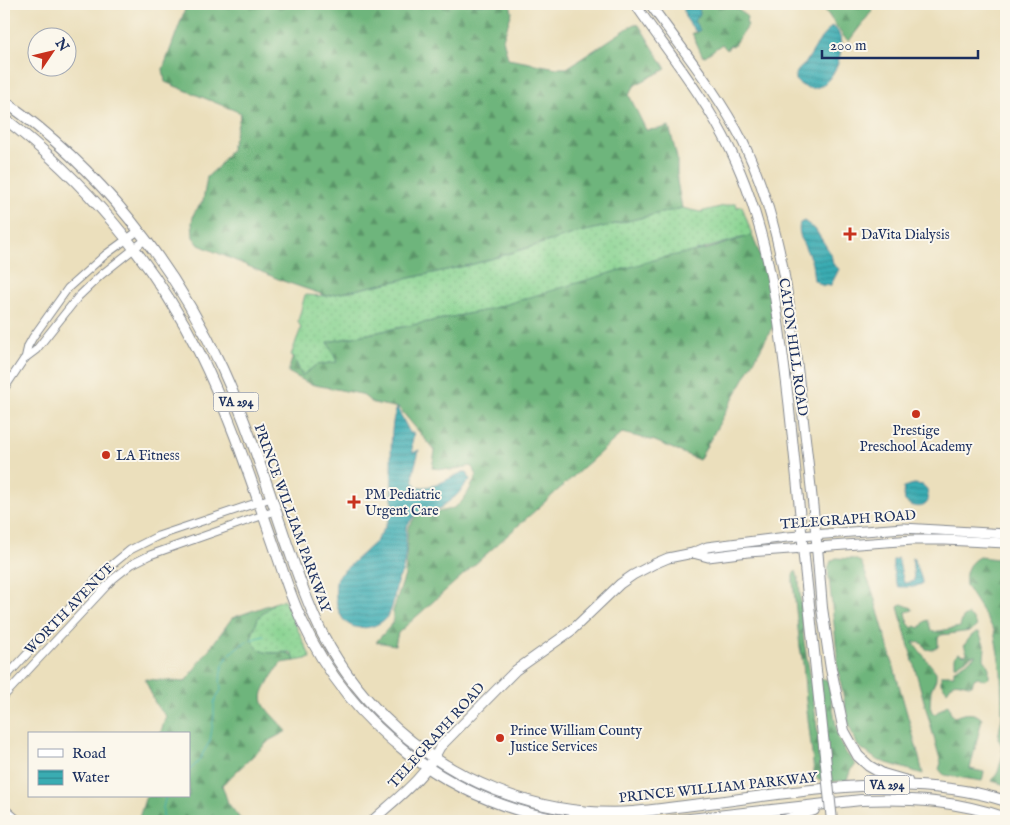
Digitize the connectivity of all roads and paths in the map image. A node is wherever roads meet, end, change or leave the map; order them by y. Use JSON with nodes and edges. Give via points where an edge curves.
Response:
{"nodes":[{"id":1,"x":635,"y":4,"type":"edge"},
{"id":2,"x":650,"y":4,"type":"edge"},
{"id":3,"x":4,"y":101,"type":"edge"},
{"id":4,"x":4,"y":118,"type":"edge"},
{"id":5,"x":138,"y":231,"type":"junction"},
{"id":6,"x":126,"y":239,"type":"junction"},
{"id":7,"x":145,"y":240,"type":"junction"},
{"id":8,"x":134,"y":249,"type":"junction"},
{"id":9,"x":24,"y":359,"type":"junction"},
{"id":10,"x":4,"y":389,"type":"edge"},
{"id":11,"x":271,"y":498,"type":"junction"},
{"id":12,"x":258,"y":502,"type":"junction"},
{"id":13,"x":276,"y":511,"type":"junction"},
{"id":14,"x":263,"y":515,"type":"junction"},
{"id":15,"x":956,"y":530,"type":"junction"},
{"id":16,"x":816,"y":534,"type":"junction"},
{"id":17,"x":1006,"y":534,"type":"edge"},
{"id":18,"x":802,"y":536,"type":"junction"},
{"id":19,"x":956,"y":540,"type":"junction"},
{"id":20,"x":1006,"y":543,"type":"edge"},
{"id":21,"x":817,"y":547,"type":"junction"},
{"id":22,"x":803,"y":548,"type":"junction"},
{"id":23,"x":693,"y":553,"type":"junction"},
{"id":24,"x":4,"y":679,"type":"edge"},
{"id":25,"x":4,"y":696,"type":"edge"},
{"id":26,"x":435,"y":758,"type":"junction"},
{"id":27,"x":427,"y":768,"type":"junction"},
{"id":28,"x":952,"y":789,"type":"junction"},
{"id":29,"x":1006,"y":801,"type":"edge"},
{"id":30,"x":836,"y":803,"type":"junction"},
{"id":31,"x":946,"y":803,"type":"junction"},
{"id":32,"x":4,"y":808,"type":"edge"},
{"id":33,"x":1006,"y":818,"type":"edge"},
{"id":34,"x":19,"y":821,"type":"edge"},
{"id":35,"x":372,"y":821,"type":"edge"},
{"id":36,"x":565,"y":821,"type":"edge"},
{"id":37,"x":672,"y":821,"type":"edge"},
{"id":38,"x":782,"y":821,"type":"edge"},
{"id":39,"x":832,"y":821,"type":"edge"},
{"id":40,"x":997,"y":821,"type":"edge"}],
"edges":[{"from":1,"to":18,"type":"main road","name":"CATON HILL ROAD","via":[[720,130],[740,171],[754,211],[781,328]]},
{"from":2,"to":16,"type":"main road","name":"CATON HILL ROAD","via":[[728,115],[763,192],[793,328]]},
{"from":3,"to":5,"type":"highway","name":"PRINCE WILLIAM PARKWAY","number":"VA 294","via":[[39,127],[86,170]]},
{"from":4,"to":6,"type":"highway","name":"PRINCE WILLIAM PARKWAY","number":"VA 294","via":[[68,173]]},
{"from":5,"to":6,"type":"street"},
{"from":5,"to":7,"type":"highway","name":"PRINCE WILLIAM PARKWAY","number":"VA 294"},
{"from":6,"to":8,"type":"highway","name":"PRINCE WILLIAM PARKWAY","number":"VA 294"},
{"from":6,"to":9,"type":"street","via":[[67,290],[33,337]]},
{"from":7,"to":8,"type":"street"},
{"from":7,"to":11,"type":"highway","name":"PRINCE WILLIAM PARKWAY","number":"VA 294","via":[[209,341],[234,395]]},
{"from":8,"to":9,"type":"street","via":[[78,296],[36,350]]},
{"from":8,"to":12,"type":"highway","name":"PRINCE WILLIAM PARKWAY","number":"VA 294","via":[[198,350]]},
{"from":9,"to":10,"type":"street"},
{"from":11,"to":12,"type":"street","name":"WORTH AVENUE"},
{"from":11,"to":13,"type":"highway","name":"PRINCE WILLIAM PARKWAY","number":"VA 294"},
{"from":12,"to":14,"type":"highway","name":"PRINCE WILLIAM PARKWAY","number":"VA 294"},
{"from":12,"to":24,"type":"street","name":"WORTH AVENUE","via":[[158,536],[120,557],[79,596]]},
{"from":13,"to":14,"type":"street","name":"WORTH AVENUE"},
{"from":13,"to":26,"type":"highway","name":"PRINCE WILLIAM PARKWAY","number":"VA 294","via":[[309,605],[338,661],[388,721]]},
{"from":14,"to":25,"type":"street","name":"WORTH AVENUE","via":[[150,555],[122,571]]},
{"from":14,"to":27,"type":"highway","name":"PRINCE WILLIAM PARKWAY","number":"VA 294","via":[[300,618],[330,671],[377,728]]},
{"from":15,"to":16,"type":"main road","name":"TELEGRAPH ROAD","via":[[893,528]]},
{"from":15,"to":17,"type":"main road","name":"TELEGRAPH ROAD"},
{"from":15,"to":19,"type":"main road"},
{"from":16,"to":18,"type":"main road","name":"TELEGRAPH ROAD"},
{"from":16,"to":21,"type":"main road","name":"CATON HILL ROAD"},
{"from":18,"to":22,"type":"main road","name":"CATON HILL ROAD"},
{"from":18,"to":23,"type":"main road","name":"TELEGRAPH ROAD","via":[[706,547]]},
{"from":19,"to":20,"type":"main road","name":"TELEGRAPH ROAD"},
{"from":19,"to":21,"type":"main road","name":"TELEGRAPH ROAD","via":[[906,540]]},
{"from":21,"to":22,"type":"main road","name":"TELEGRAPH ROAD"},
{"from":21,"to":28,"type":"highway","via":[[831,669],[841,724],[848,740],[864,761],[883,774]]},
{"from":22,"to":23,"type":"main road","name":"TELEGRAPH ROAD","via":[[708,557]]},
{"from":22,"to":39,"type":"highway","bridge":true},
{"from":23,"to":26,"type":"main road","name":"TELEGRAPH ROAD","via":[[668,558],[620,584],[570,631],[511,674],[440,747]]},
{"from":26,"to":27,"type":"main road","name":"TELEGRAPH ROAD"},
{"from":26,"to":28,"type":"highway","name":"PRINCE WILLIAM PARKWAY","number":"VA 294","via":[[510,795],[546,805],[593,812],[631,812],[879,785]]},
{"from":27,"to":35,"type":"main road","name":"TELEGRAPH ROAD"},
{"from":27,"to":36,"type":"highway","name":"PRINCE WILLIAM PARKWAY","number":"VA 294","via":[[496,803],[528,814]]},
{"from":28,"to":29,"type":"highway","name":"PRINCE WILLIAM PARKWAY","number":"VA 294"},
{"from":30,"to":31,"type":"highway","name":"PRINCE WILLIAM PARKWAY","number":"VA 294","via":[[888,799]]},
{"from":30,"to":37,"type":"highway","name":"PRINCE WILLIAM PARKWAY","number":"VA 294"},
{"from":30,"to":38,"type":"highway"},
{"from":31,"to":33,"type":"highway","name":"PRINCE WILLIAM PARKWAY","number":"VA 294"},
{"from":31,"to":40,"type":"highway"},
{"from":32,"to":34,"type":"street"}]}
